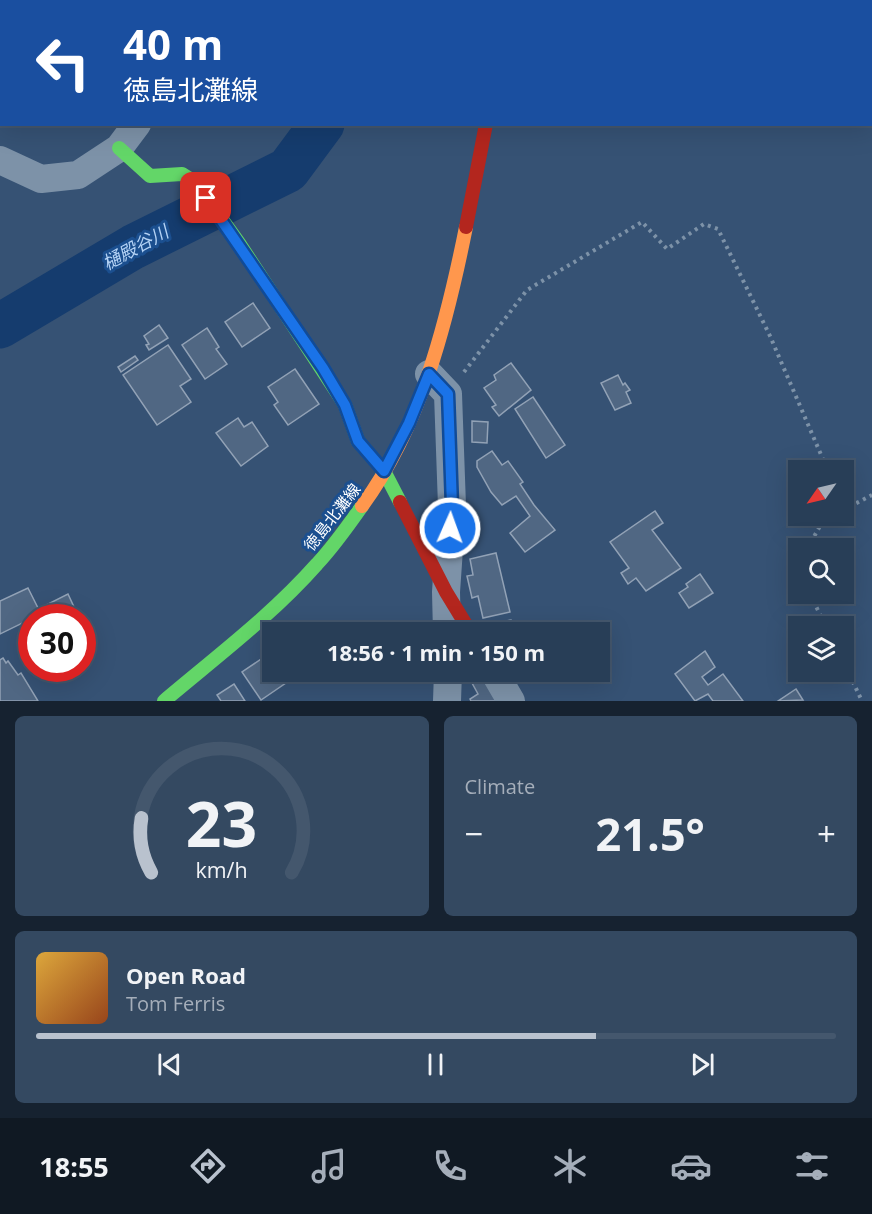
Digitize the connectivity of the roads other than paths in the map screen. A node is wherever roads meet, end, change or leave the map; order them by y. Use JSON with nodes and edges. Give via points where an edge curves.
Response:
{"nodes":[{"id":1,"x":136,"y":126,"type":"edge"},
{"id":2,"x":486,"y":126,"type":"edge"},
{"id":3,"x":119,"y":148,"type":"junction"},
{"id":4,"x":0,"y":160,"type":"edge"},
{"id":5,"x":438,"y":384,"type":"junction"},
{"id":6,"x":384,"y":471,"type":"junction"},
{"id":7,"x":446,"y":592,"type":"junction"},
{"id":8,"x":447,"y":622,"type":"edge"},
{"id":9,"x":464,"y":622,"type":"edge"},
{"id":10,"x":448,"y":682,"type":"edge"},
{"id":11,"x":500,"y":682,"type":"edge"},
{"id":12,"x":164,"y":701,"type":"edge"},
{"id":13,"x":447,"y":701,"type":"edge"},
{"id":14,"x":511,"y":701,"type":"edge"}],
"edges":[{"from":1,"to":3,"type":"street"},
{"from":2,"to":5,"type":"main road","name":"徳島北灘線"},
{"from":3,"to":4,"type":"street","via":[[78,175],[41,179]]},
{"from":3,"to":6,"type":"main road","via":[[150,176],[182,174],[196,183],[345,405],[358,441]]},
{"from":5,"to":6,"type":"main road","name":"徳島北灘線","via":[[409,423]]},
{"from":5,"to":7,"type":"street","via":[[452,506]]},
{"from":6,"to":7,"type":"main road"},
{"from":6,"to":12,"type":"main road","name":"徳島北灘線","via":[[334,545],[277,605]]},
{"from":7,"to":8,"type":"street"},
{"from":7,"to":9,"type":"main road"},
{"from":10,"to":13,"type":"street"},
{"from":11,"to":14,"type":"street"}]}
